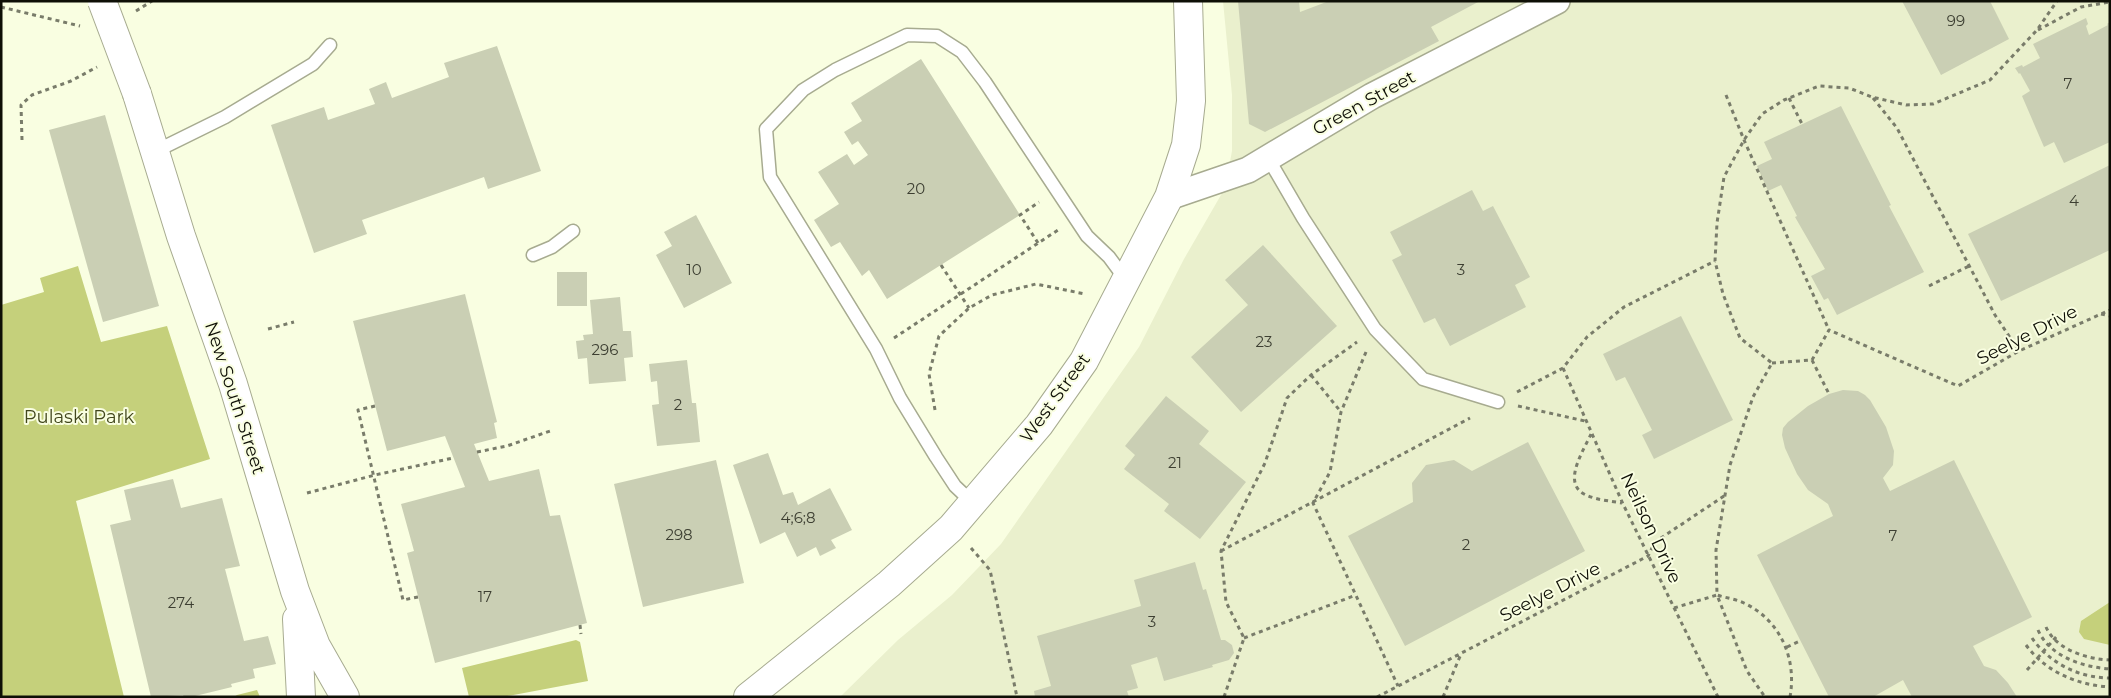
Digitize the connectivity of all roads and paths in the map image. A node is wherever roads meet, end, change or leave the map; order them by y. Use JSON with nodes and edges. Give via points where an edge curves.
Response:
{"nodes":[{"id":1,"x":102,"y":1,"type":"edge"},
{"id":2,"x":1188,"y":1,"type":"edge"},
{"id":3,"x":1556,"y":1,"type":"edge"},
{"id":4,"x":2057,"y":1,"type":"edge"},
{"id":5,"x":2110,"y":2,"type":"edge"},
{"id":6,"x":1,"y":7,"type":"edge"},
{"id":7,"x":81,"y":26,"type":"dead end"},
{"id":8,"x":2037,"y":30,"type":"junction"},
{"id":9,"x":330,"y":45,"type":"dead end"},
{"id":10,"x":98,"y":66,"type":"dead end"},
{"id":11,"x":1726,"y":96,"type":"dead end"},
{"id":12,"x":1789,"y":98,"type":"junction"},
{"id":13,"x":1872,"y":98,"type":"junction"},
{"id":14,"x":1802,"y":124,"type":"dead end"},
{"id":15,"x":22,"y":140,"type":"dead end"},
{"id":16,"x":1744,"y":140,"type":"junction"},
{"id":17,"x":154,"y":152,"type":"junction"},
{"id":18,"x":1268,"y":158,"type":"junction"},
{"id":19,"x":1056,"y":191,"type":"junction"},
{"id":20,"x":1169,"y":198,"type":"junction"},
{"id":21,"x":1075,"y":218,"type":"junction"},
{"id":22,"x":573,"y":231,"type":"dead end"},
{"id":23,"x":1038,"y":243,"type":"junction"},
{"id":24,"x":532,"y":255,"type":"dead end"},
{"id":25,"x":1715,"y":261,"type":"junction"},
{"id":26,"x":941,"y":265,"type":"dead end"},
{"id":27,"x":1969,"y":266,"type":"junction"},
{"id":28,"x":1126,"y":280,"type":"junction"},
{"id":29,"x":1930,"y":286,"type":"dead end"},
{"id":30,"x":960,"y":294,"type":"junction"},
{"id":31,"x":1093,"y":296,"type":"dead end"},
{"id":32,"x":969,"y":308,"type":"junction"},
{"id":33,"x":2110,"y":310,"type":"edge"},
{"id":34,"x":2101,"y":314,"type":"junction"},
{"id":35,"x":2110,"y":316,"type":"edge"},
{"id":36,"x":294,"y":322,"type":"dead end"},
{"id":37,"x":268,"y":329,"type":"dead end"},
{"id":38,"x":1375,"y":329,"type":"junction"},
{"id":39,"x":1829,"y":330,"type":"junction"},
{"id":40,"x":876,"y":349,"type":"junction"},
{"id":41,"x":2019,"y":351,"type":"junction"},
{"id":42,"x":1812,"y":360,"type":"junction"},
{"id":43,"x":1772,"y":363,"type":"junction"},
{"id":44,"x":1563,"y":368,"type":"junction"},
{"id":45,"x":1311,"y":375,"type":"junction"},
{"id":46,"x":1829,"y":394,"type":"dead end"},
{"id":47,"x":1498,"y":402,"type":"junction"},
{"id":48,"x":375,"y":406,"type":"dead end"},
{"id":49,"x":1341,"y":412,"type":"junction"},
{"id":50,"x":936,"y":414,"type":"dead end"},
{"id":51,"x":1586,"y":421,"type":"junction"},
{"id":52,"x":550,"y":431,"type":"dead end"},
{"id":53,"x":1592,"y":434,"type":"junction"},
{"id":54,"x":477,"y":452,"type":"dead end"},
{"id":55,"x":453,"y":458,"type":"dead end"},
{"id":56,"x":375,"y":475,"type":"junction"},
{"id":57,"x":307,"y":493,"type":"dead end"},
{"id":58,"x":1724,"y":496,"type":"junction"},
{"id":59,"x":1313,"y":503,"type":"junction"},
{"id":60,"x":974,"y":504,"type":"junction"},
{"id":61,"x":1623,"y":504,"type":"junction"},
{"id":62,"x":968,"y":545,"type":"dead end"},
{"id":63,"x":1222,"y":551,"type":"junction"},
{"id":64,"x":1648,"y":556,"type":"junction"},
{"id":65,"x":295,"y":590,"type":"junction"},
{"id":66,"x":1356,"y":595,"type":"junction"},
{"id":67,"x":1717,"y":595,"type":"junction"},
{"id":68,"x":418,"y":597,"type":"dead end"},
{"id":69,"x":1674,"y":608,"type":"junction"},
{"id":70,"x":580,"y":625,"type":"dead end"},
{"id":71,"x":2046,"y":627,"type":"dead end"},
{"id":72,"x":2038,"y":630,"type":"dead end"},
{"id":73,"x":582,"y":634,"type":"dead end"},
{"id":74,"x":2057,"y":636,"type":"dead end"},
{"id":75,"x":1244,"y":638,"type":"junction"},
{"id":76,"x":2032,"y":638,"type":"dead end"},
{"id":77,"x":2054,"y":639,"type":"junction"},
{"id":78,"x":1800,"y":641,"type":"dead end"},
{"id":79,"x":2026,"y":645,"type":"dead end"},
{"id":80,"x":2048,"y":646,"type":"junction"},
{"id":81,"x":1787,"y":647,"type":"junction"},
{"id":82,"x":2043,"y":652,"type":"junction"},
{"id":83,"x":1461,"y":654,"type":"junction"},
{"id":84,"x":2037,"y":659,"type":"junction"},
{"id":85,"x":2110,"y":660,"type":"edge"},
{"id":86,"x":2110,"y":669,"type":"edge"},
{"id":87,"x":2027,"y":670,"type":"dead end"},
{"id":88,"x":2110,"y":678,"type":"edge"},
{"id":89,"x":1398,"y":686,"type":"junction"},
{"id":90,"x":2110,"y":687,"type":"edge"},
{"id":91,"x":301,"y":697,"type":"edge"},
{"id":92,"x":345,"y":697,"type":"edge"},
{"id":93,"x":748,"y":697,"type":"edge"},
{"id":94,"x":1017,"y":697,"type":"edge"},
{"id":95,"x":1224,"y":697,"type":"edge"},
{"id":96,"x":1377,"y":697,"type":"edge"},
{"id":97,"x":1443,"y":697,"type":"edge"},
{"id":98,"x":1718,"y":697,"type":"edge"},
{"id":99,"x":1765,"y":697,"type":"edge"},
{"id":100,"x":1790,"y":697,"type":"edge"}],
"edges":[{"from":1,"to":17,"type":"main road","name":"New South Street","bridge":true,"via":[[137,94]]},
{"from":2,"to":20,"type":"main road","name":"West Street","via":[[1191,101],[1186,145]]},
{"from":3,"to":18,"type":"street","name":"Green Street","via":[[1372,96]]},
{"from":4,"to":8,"type":"path"},
{"from":5,"to":8,"type":"path","via":[[2080,7]]},
{"from":6,"to":7,"type":"path"},
{"from":8,"to":13,"type":"path","via":[[1990,80],[1933,104],[1906,105]]},
{"from":9,"to":17,"type":"lane","via":[[313,64],[225,118]]},
{"from":10,"to":15,"type":"path","via":[[71,81],[32,95],[21,105]]},
{"from":11,"to":16,"type":"path"},
{"from":12,"to":13,"type":"path","via":[[1819,86],[1849,88]]},
{"from":12,"to":14,"type":"path"},
{"from":12,"to":16,"type":"path","via":[[1762,114]]},
{"from":13,"to":27,"type":"path","via":[[1896,128]]},
{"from":16,"to":25,"type":"path","via":[[1724,177]]},
{"from":16,"to":39,"type":"path"},
{"from":17,"to":65,"type":"main road","name":"New South Street","via":[[233,384]]},
{"from":18,"to":20,"type":"street","name":"Green Street","via":[[1248,170]]},
{"from":18,"to":38,"type":"lane"},
{"from":19,"to":21,"type":"lane"},
{"from":19,"to":23,"type":"path","via":[[1020,215]]},
{"from":19,"to":40,"type":"lane","via":[[985,82],[962,52],[938,36],[907,35],[835,70],[803,90],[766,129],[770,177]]},
{"from":20,"to":28,"type":"main road","name":"West Street"},
{"from":21,"to":23,"type":"path"},
{"from":21,"to":28,"type":"lane"},
{"from":22,"to":24,"type":"lane","via":[[552,247]]},
{"from":23,"to":30,"type":"path"},
{"from":25,"to":43,"type":"path","via":[[1723,294],[1740,338]]},
{"from":25,"to":44,"type":"path","via":[[1624,307],[1587,337]]},
{"from":26,"to":30,"type":"path"},
{"from":27,"to":29,"type":"path"},
{"from":27,"to":41,"type":"path"},
{"from":28,"to":60,"type":"main road","name":"West Street","via":[[1084,361],[1039,426]]},
{"from":30,"to":32,"type":"path"},
{"from":30,"to":40,"type":"path"},
{"from":31,"to":32,"type":"path","via":[[1036,284],[992,295]]},
{"from":32,"to":50,"type":"path","via":[[940,336],[929,374]]},
{"from":33,"to":34,"type":"path","name":"Seelye Drive"},
{"from":34,"to":35,"type":"path"},
{"from":34,"to":41,"type":"path","name":"Seelye Drive"},
{"from":36,"to":37,"type":"path"},
{"from":38,"to":45,"type":"path"},
{"from":38,"to":47,"type":"lane","via":[[1423,379]]},
{"from":38,"to":49,"type":"path"},
{"from":39,"to":41,"type":"path","name":"Seelye Drive","via":[[1958,386]]},
{"from":39,"to":42,"type":"path"},
{"from":40,"to":60,"type":"lane","via":[[900,398],[950,479]]},
{"from":42,"to":43,"type":"path"},
{"from":42,"to":46,"type":"path"},
{"from":43,"to":58,"type":"path","via":[[1753,397],[1730,465]]},
{"from":44,"to":47,"type":"path"},
{"from":44,"to":51,"type":"path","name":"Neilson Drive"},
{"from":45,"to":49,"type":"path"},
{"from":45,"to":63,"type":"path","via":[[1287,398],[1265,463]]},
{"from":47,"to":51,"type":"path"},
{"from":47,"to":59,"type":"path"},
{"from":48,"to":56,"type":"path","via":[[358,410]]},
{"from":49,"to":59,"type":"path","via":[[1330,472]]},
{"from":51,"to":53,"type":"path","name":"Neilson Drive"},
{"from":52,"to":54,"type":"path","via":[[507,446]]},
{"from":53,"to":61,"type":"path","name":"Neilson Drive"},
{"from":53,"to":61,"type":"path","via":[[1574,473],[1576,486],[1584,494]]},
{"from":55,"to":56,"type":"path"},
{"from":56,"to":57,"type":"path"},
{"from":56,"to":68,"type":"path","via":[[403,600]]},
{"from":58,"to":64,"type":"path","name":"Seelye Drive","via":[[1655,542]]},
{"from":58,"to":67,"type":"path","via":[[1716,550]]},
{"from":59,"to":63,"type":"path"},
{"from":59,"to":66,"type":"path"},
{"from":60,"to":93,"type":"main road","name":"West Street","via":[[889,584]]},
{"from":61,"to":64,"type":"path","name":"Neilson Drive"},
{"from":62,"to":94,"type":"path","via":[[990,570]]},
{"from":63,"to":75,"type":"path","via":[[1226,602]]},
{"from":64,"to":69,"type":"path","name":"Neilson Drive"},
{"from":64,"to":83,"type":"path","name":"Seelye Drive"},
{"from":65,"to":91,"type":"main road"},
{"from":65,"to":92,"type":"main road","name":"New South Street","via":[[316,646]]},
{"from":66,"to":75,"type":"path"},
{"from":66,"to":89,"type":"path"},
{"from":67,"to":69,"type":"path"},
{"from":67,"to":81,"type":"path","via":[[1744,603],[1768,620]]},
{"from":67,"to":99,"type":"path","via":[[1747,671]]},
{"from":69,"to":98,"type":"path","name":"Neilson Drive"},
{"from":70,"to":73,"type":"path"},
{"from":71,"to":77,"type":"path"},
{"from":72,"to":80,"type":"path"},
{"from":74,"to":77,"type":"path"},
{"from":75,"to":95,"type":"path"},
{"from":76,"to":82,"type":"path"},
{"from":77,"to":80,"type":"path"},
{"from":77,"to":85,"type":"path","via":[[2082,655]]},
{"from":78,"to":81,"type":"path"},
{"from":79,"to":84,"type":"path"},
{"from":80,"to":82,"type":"path"},
{"from":80,"to":86,"type":"path","via":[[2080,664]]},
{"from":81,"to":100,"type":"path","via":[[1793,679]]},
{"from":82,"to":84,"type":"path"},
{"from":82,"to":88,"type":"path","via":[[2072,670]]},
{"from":83,"to":89,"type":"path","name":"Seelye Drive"},
{"from":83,"to":97,"type":"path"},
{"from":84,"to":87,"type":"path"},
{"from":84,"to":90,"type":"path","via":[[2055,672],[2075,680]]},
{"from":89,"to":96,"type":"path","name":"Seelye Drive"}]}
